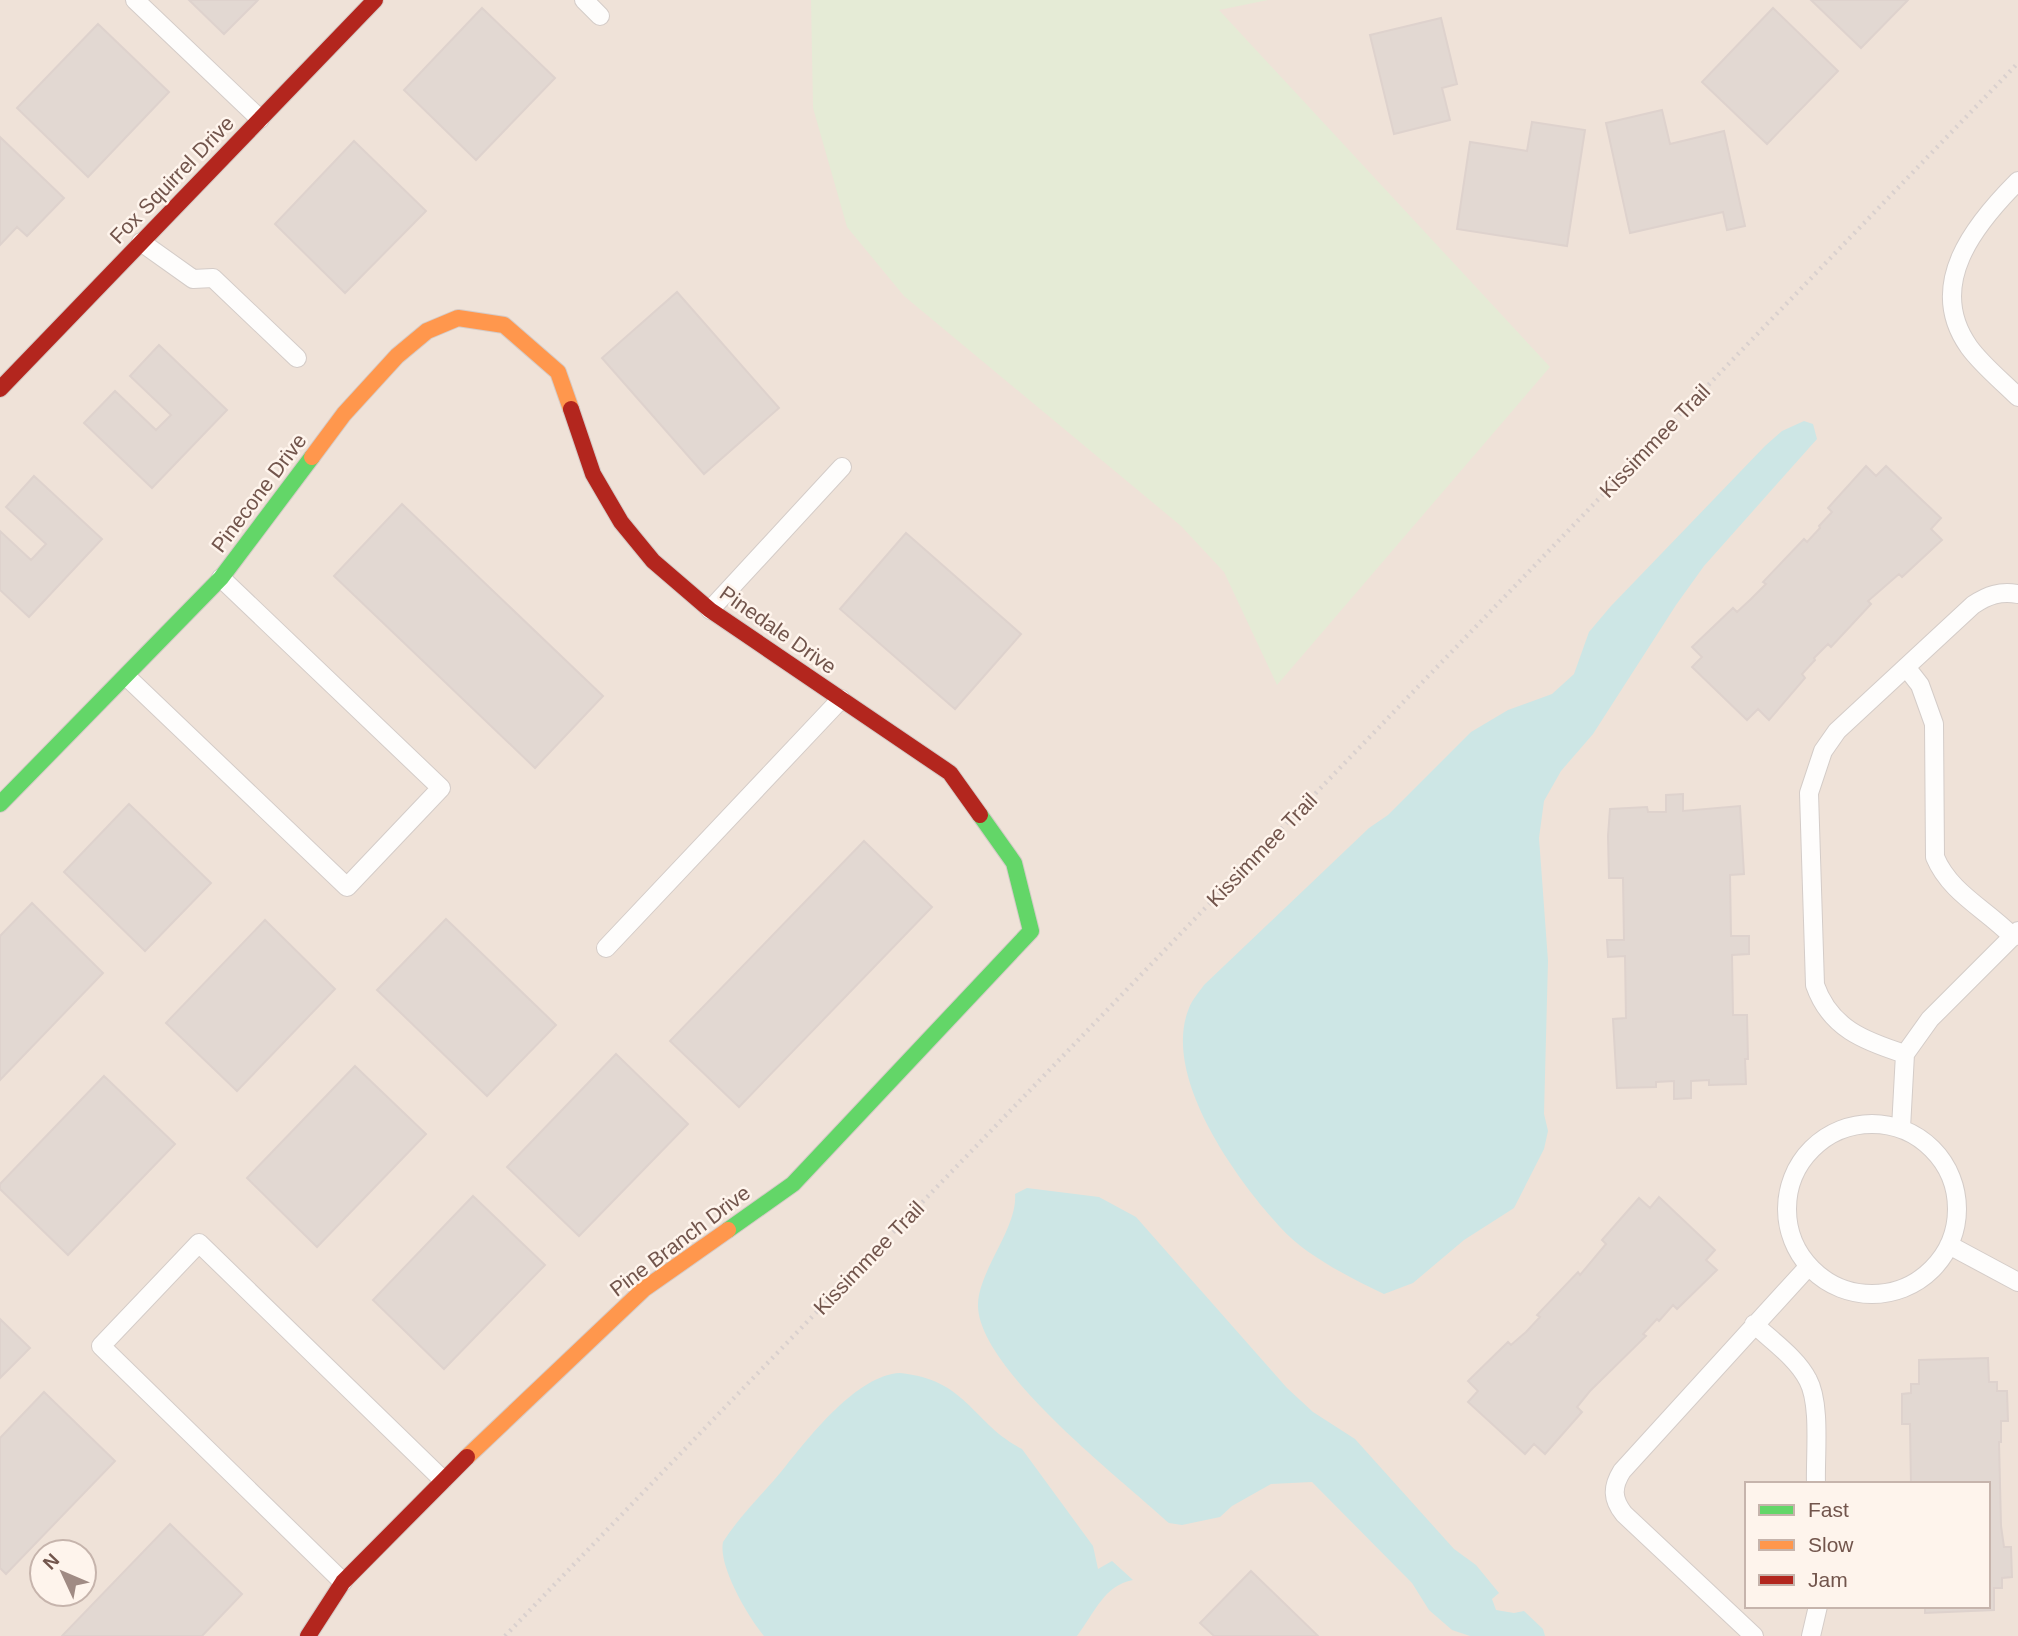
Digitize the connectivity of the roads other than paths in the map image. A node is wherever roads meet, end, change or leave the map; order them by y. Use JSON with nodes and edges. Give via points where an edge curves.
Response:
{"nodes":[{"id":1,"x":135,"y":0,"type":"edge"},
{"id":2,"x":375,"y":0,"type":"edge"},
{"id":3,"x":584,"y":0,"type":"edge"},
{"id":4,"x":600,"y":16,"type":"dead end"},
{"id":5,"x":260,"y":119,"type":"junction"},
{"id":6,"x":2018,"y":181,"type":"edge"},
{"id":7,"x":141,"y":243,"type":"junction"},
{"id":8,"x":297,"y":358,"type":"dead end"},
{"id":9,"x":2,"y":382,"type":"edge"},
{"id":10,"x":566,"y":393,"type":"joint"},
{"id":11,"x":2018,"y":397,"type":"edge"},
{"id":12,"x":842,"y":467,"type":"dead end"},
{"id":13,"x":221,"y":578,"type":"junction"},
{"id":14,"x":2018,"y":594,"type":"edge"},
{"id":15,"x":710,"y":610,"type":"junction"},
{"id":16,"x":1906,"y":667,"type":"junction"},
{"id":17,"x":127,"y":677,"type":"junction"},
{"id":18,"x":841,"y":699,"type":"junction"},
{"id":19,"x":0,"y":804,"type":"edge"},
{"id":20,"x":1014,"y":863,"type":"joint"},
{"id":21,"x":2015,"y":934,"type":"edge"},
{"id":22,"x":606,"y":948,"type":"dead end"},
{"id":23,"x":1905,"y":1054,"type":"junction"},
{"id":24,"x":1901,"y":1128,"type":"junction"},
{"id":25,"x":1949,"y":1245,"type":"junction"},
{"id":26,"x":1808,"y":1267,"type":"junction"},
{"id":27,"x":2018,"y":1282,"type":"edge"},
{"id":28,"x":1755,"y":1324,"type":"junction"},
{"id":29,"x":443,"y":1480,"type":"junction"},
{"id":30,"x":1816,"y":1482,"type":"edge"},
{"id":31,"x":343,"y":1582,"type":"junction"},
{"id":32,"x":1818,"y":1608,"type":"edge"},
{"id":33,"x":308,"y":1636,"type":"edge"},
{"id":34,"x":1754,"y":1636,"type":"edge"},
{"id":35,"x":1811,"y":1636,"type":"edge"}],
"edges":[{"from":1,"to":5,"type":"lane"},
{"from":2,"to":5,"type":"street","name":"Fox Squirrel Drive"},
{"from":3,"to":4,"type":"lane"},
{"from":5,"to":7,"type":"street","name":"Fox Squirrel Drive"},
{"from":6,"to":11,"type":"lane","via":[[1963,249],[1952,284],[1955,318],[1970,349]]},
{"from":7,"to":8,"type":"lane","via":[[193,279],[213,278]]},
{"from":7,"to":9,"type":"street","name":"Fox Squirrel Drive"},
{"from":10,"to":13,"type":"street","name":"Pinecone Drive","via":[[558,372],[504,325],[458,318],[427,331],[397,356],[344,414]]},
{"from":10,"to":15,"type":"street","name":"Pinedale Drive","via":[[593,474],[621,522],[653,561]]},
{"from":12,"to":15,"type":"lane"},
{"from":13,"to":17,"type":"street","name":"Pinecone Drive"},
{"from":13,"to":17,"type":"lane","via":[[441,788],[347,887]]},
{"from":14,"to":16,"type":"lane","via":[[1988,595]]},
{"from":15,"to":18,"type":"street","name":"Pinedale Drive"},
{"from":16,"to":21,"type":"lane","via":[[1920,684],[1934,724],[1935,857],[1956,891]]},
{"from":16,"to":23,"type":"lane","via":[[1837,731],[1823,751],[1809,793],[1815,985],[1821,1001],[1847,1031]]},
{"from":17,"to":19,"type":"street","name":"Pinecone Drive"},
{"from":18,"to":20,"type":"street","name":"Pinedale Drive","via":[[950,773]]},
{"from":18,"to":22,"type":"lane"},
{"from":20,"to":29,"type":"street","name":"Pine Branch Drive","via":[[1031,931],[793,1184],[643,1289]]},
{"from":21,"to":23,"type":"lane","via":[[1930,1018]]},
{"from":23,"to":24,"type":"lane"},
{"from":24,"to":25,"type":"lane","via":[[1925,1142],[1944,1163],[1955,1189],[1956,1217]]},
{"from":24,"to":26,"type":"lane","via":[[1873,1123],[1845,1127],[1820,1141],[1801,1161],[1789,1187],[1786,1215],[1793,1243]]},
{"from":25,"to":26,"type":"lane","via":[[1933,1268],[1911,1284],[1884,1293],[1857,1293],[1830,1284]]},
{"from":25,"to":27,"type":"lane"},
{"from":26,"to":28,"type":"lane"},
{"from":28,"to":30,"type":"lane","via":[[1810,1382]]},
{"from":28,"to":34,"type":"lane","via":[[1622,1471],[1614,1492],[1624,1514]]},
{"from":29,"to":31,"type":"street","name":"Pine Branch Drive"},
{"from":29,"to":31,"type":"lane","via":[[199,1243],[101,1346]]},
{"from":31,"to":33,"type":"street","name":"Pine Branch Drive"},
{"from":32,"to":35,"type":"lane"}]}
